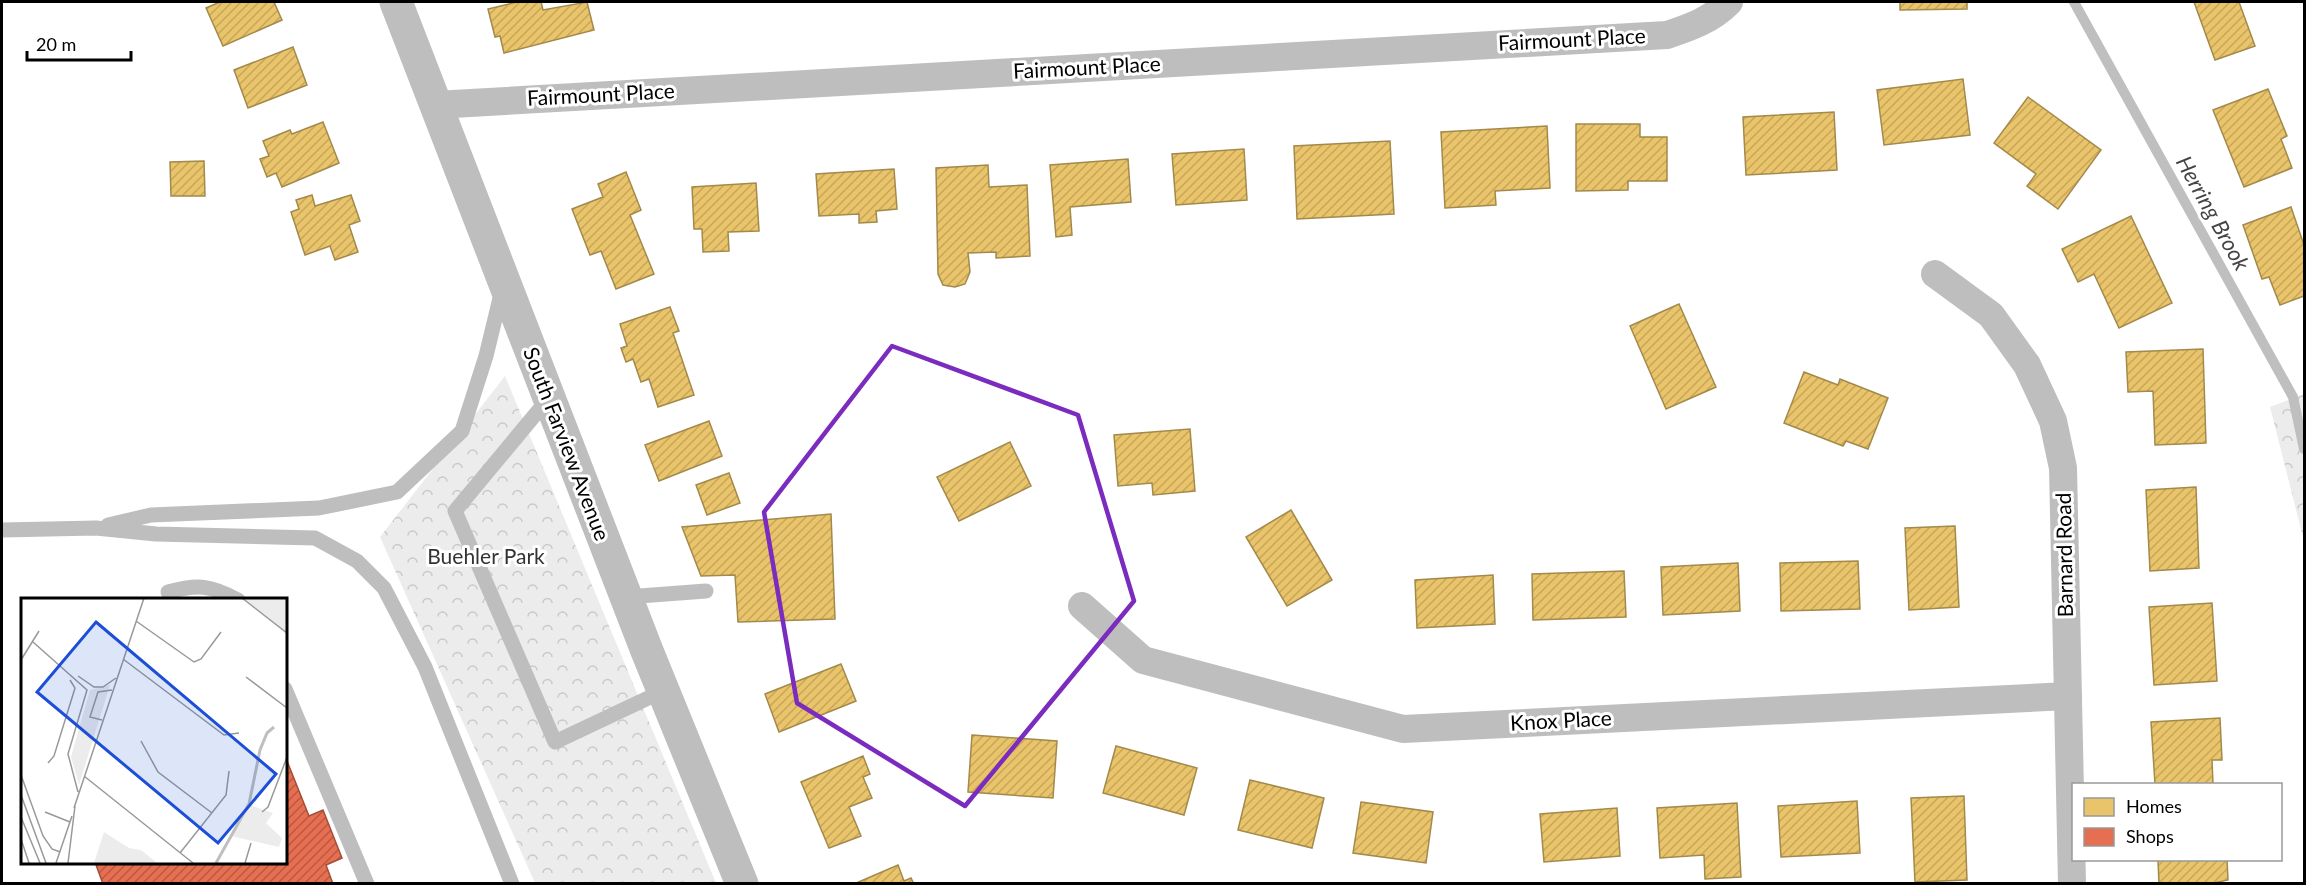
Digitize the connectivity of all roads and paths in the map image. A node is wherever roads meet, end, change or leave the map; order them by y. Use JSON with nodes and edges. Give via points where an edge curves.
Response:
{"nodes":[{"id":1,"x":396,"y":2,"type":"edge"},
{"id":2,"x":1729,"y":2,"type":"edge"},
{"id":3,"x":435,"y":105,"type":"junction"},
{"id":4,"x":1935,"y":274,"type":"dead end"},
{"id":5,"x":504,"y":281,"type":"junction"},
{"id":6,"x":549,"y":398,"type":"junction"},
{"id":7,"x":96,"y":528,"type":"junction"},
{"id":8,"x":2,"y":530,"type":"edge"},
{"id":9,"x":706,"y":591,"type":"dead end"},
{"id":10,"x":168,"y":592,"type":"dead end"},
{"id":11,"x":626,"y":597,"type":"junction"},
{"id":12,"x":234,"y":598,"type":"edge"},
{"id":13,"x":1082,"y":606,"type":"dead end"},
{"id":14,"x":286,"y":690,"type":"edge"},
{"id":15,"x":663,"y":691,"type":"junction"},
{"id":16,"x":2068,"y":696,"type":"junction"},
{"id":17,"x":367,"y":884,"type":"edge"},
{"id":18,"x":512,"y":884,"type":"edge"},
{"id":19,"x":742,"y":884,"type":"edge"},
{"id":20,"x":2072,"y":884,"type":"edge"}],
"edges":[{"from":1,"to":3,"type":"street","name":"South Farview Avenue"},
{"from":2,"to":3,"type":"street","name":"Fairmount Place","via":[[1694,26],[1668,35]]},
{"from":3,"to":5,"type":"street","name":"South Farview Avenue"},
{"from":4,"to":16,"type":"street","name":"Barnard Road","via":[[1991,315],[2027,365],[2053,422],[2064,468]]},
{"from":5,"to":6,"type":"street","name":"South Farview Avenue"},
{"from":5,"to":7,"type":"lane","via":[[462,431],[397,492],[319,508],[151,515]]},
{"from":6,"to":11,"type":"street","name":"South Farview Avenue"},
{"from":6,"to":15,"type":"lane","via":[[454,511],[555,742]]},
{"from":7,"to":8,"type":"lane"},
{"from":7,"to":18,"type":"lane","via":[[156,534],[315,538],[357,561],[384,588],[425,667]]},
{"from":9,"to":11,"type":"lane"},
{"from":10,"to":12,"type":"lane","via":[[194,585],[218,589]]},
{"from":11,"to":15,"type":"street","name":"South Farview Avenue"},
{"from":13,"to":16,"type":"street","name":"Knox Place","via":[[1143,660],[1403,729]]},
{"from":14,"to":17,"type":"lane"},
{"from":15,"to":19,"type":"street","name":"South Farview Avenue"},
{"from":16,"to":20,"type":"street","name":"Barnard Road"}]}
